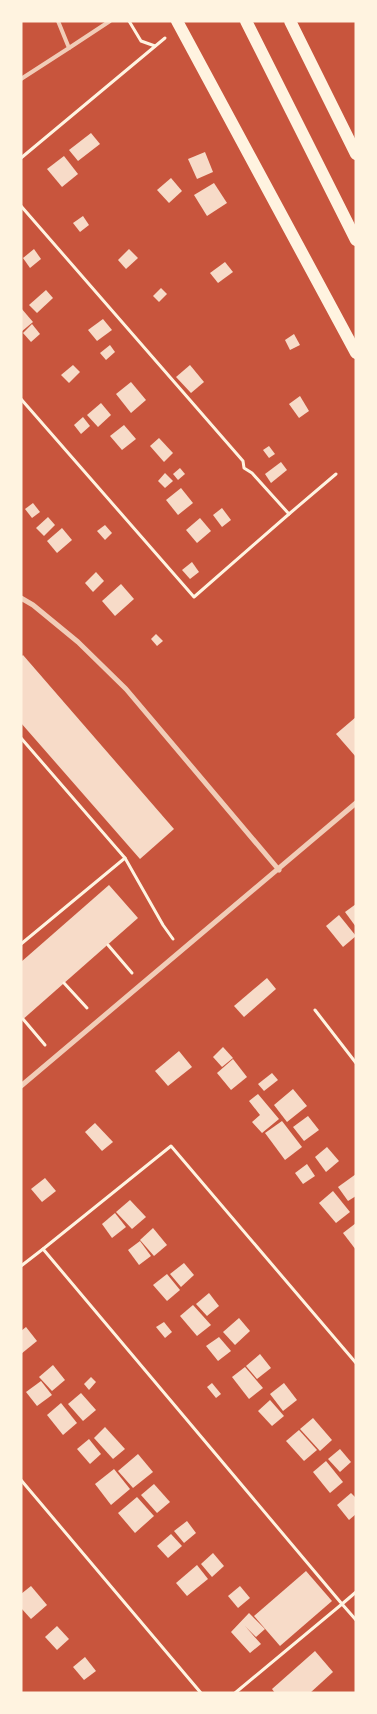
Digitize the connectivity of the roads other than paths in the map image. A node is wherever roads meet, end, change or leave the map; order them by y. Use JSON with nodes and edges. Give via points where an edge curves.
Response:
{"nodes":[{"id":1,"x":58,"y":21,"type":"edge"},
{"id":2,"x":110,"y":21,"type":"edge"},
{"id":3,"x":246,"y":21,"type":"edge"},
{"id":4,"x":290,"y":21,"type":"edge"},
{"id":5,"x":178,"y":24,"type":"edge"},
{"id":6,"x":69,"y":48,"type":"junction"},
{"id":7,"x":21,"y":79,"type":"edge"},
{"id":8,"x":356,"y":154,"type":"edge"},
{"id":9,"x":356,"y":240,"type":"edge"},
{"id":10,"x":356,"y":353,"type":"edge"},
{"id":11,"x":21,"y":598,"type":"edge"},
{"id":12,"x":356,"y":803,"type":"edge"},
{"id":13,"x":278,"y":870,"type":"junction"},
{"id":14,"x":21,"y":1086,"type":"edge"}],
"edges":[{"from":1,"to":6,"type":"lane"},
{"from":2,"to":6,"type":"lane"},
{"from":3,"to":9,"type":"main road"},
{"from":4,"to":8,"type":"main road"},
{"from":5,"to":10,"type":"main road"},
{"from":6,"to":7,"type":"lane"},
{"from":11,"to":13,"type":"street","via":[[78,642],[126,689]]},
{"from":12,"to":13,"type":"street"},
{"from":13,"to":14,"type":"street"}]}
